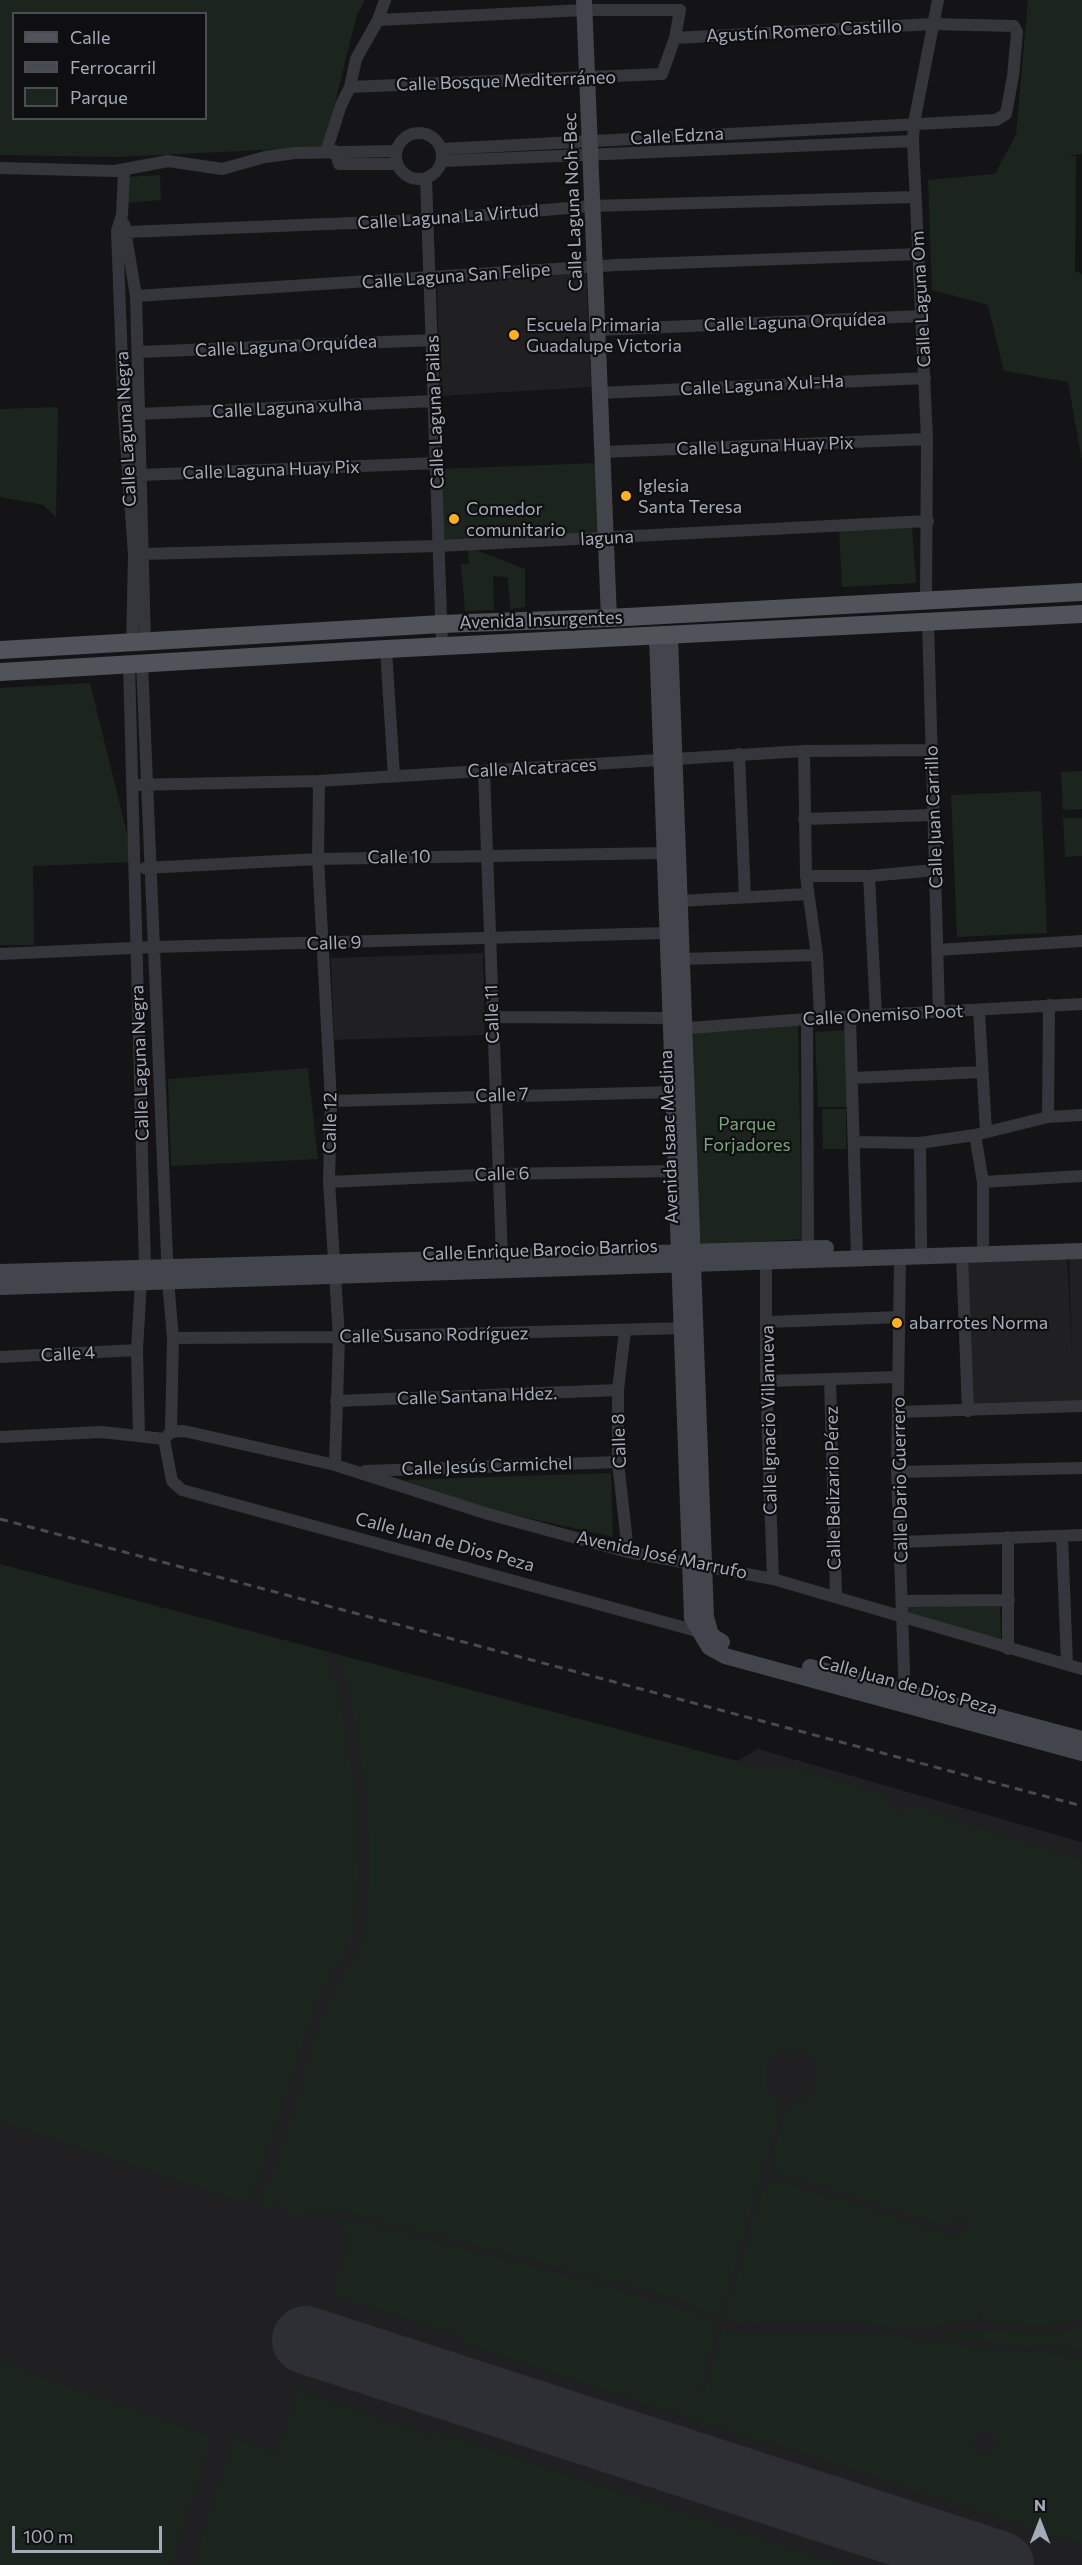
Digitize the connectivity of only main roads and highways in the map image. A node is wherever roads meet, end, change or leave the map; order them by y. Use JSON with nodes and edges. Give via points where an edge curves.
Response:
{"nodes":[{"id":1,"x":1082,"y":592,"type":"edge"},
{"id":2,"x":776,"y":608,"type":"junction"},
{"id":3,"x":1082,"y":614,"type":"edge"},
{"id":4,"x":778,"y":630,"type":"junction"},
{"id":5,"x":28,"y":649,"type":"junction"},
{"id":6,"x":0,"y":650,"type":"edge"},
{"id":7,"x":29,"y":670,"type":"junction"},
{"id":8,"x":0,"y":672,"type":"edge"}],
"edges":[{"from":1,"to":2,"type":"main road","name":"Avenida Insurgentes"},
{"from":2,"to":4,"type":"main road"},
{"from":2,"to":5,"type":"main road","name":"Avenida Insurgentes"},
{"from":3,"to":4,"type":"main road","name":"Avenida Insurgentes"},
{"from":4,"to":7,"type":"main road","name":"Avenida Insurgentes"},
{"from":5,"to":6,"type":"main road","name":"Avenida Insurgentes"},
{"from":5,"to":7,"type":"main road"},
{"from":7,"to":8,"type":"main road","name":"Avenida Insurgentes"}]}
